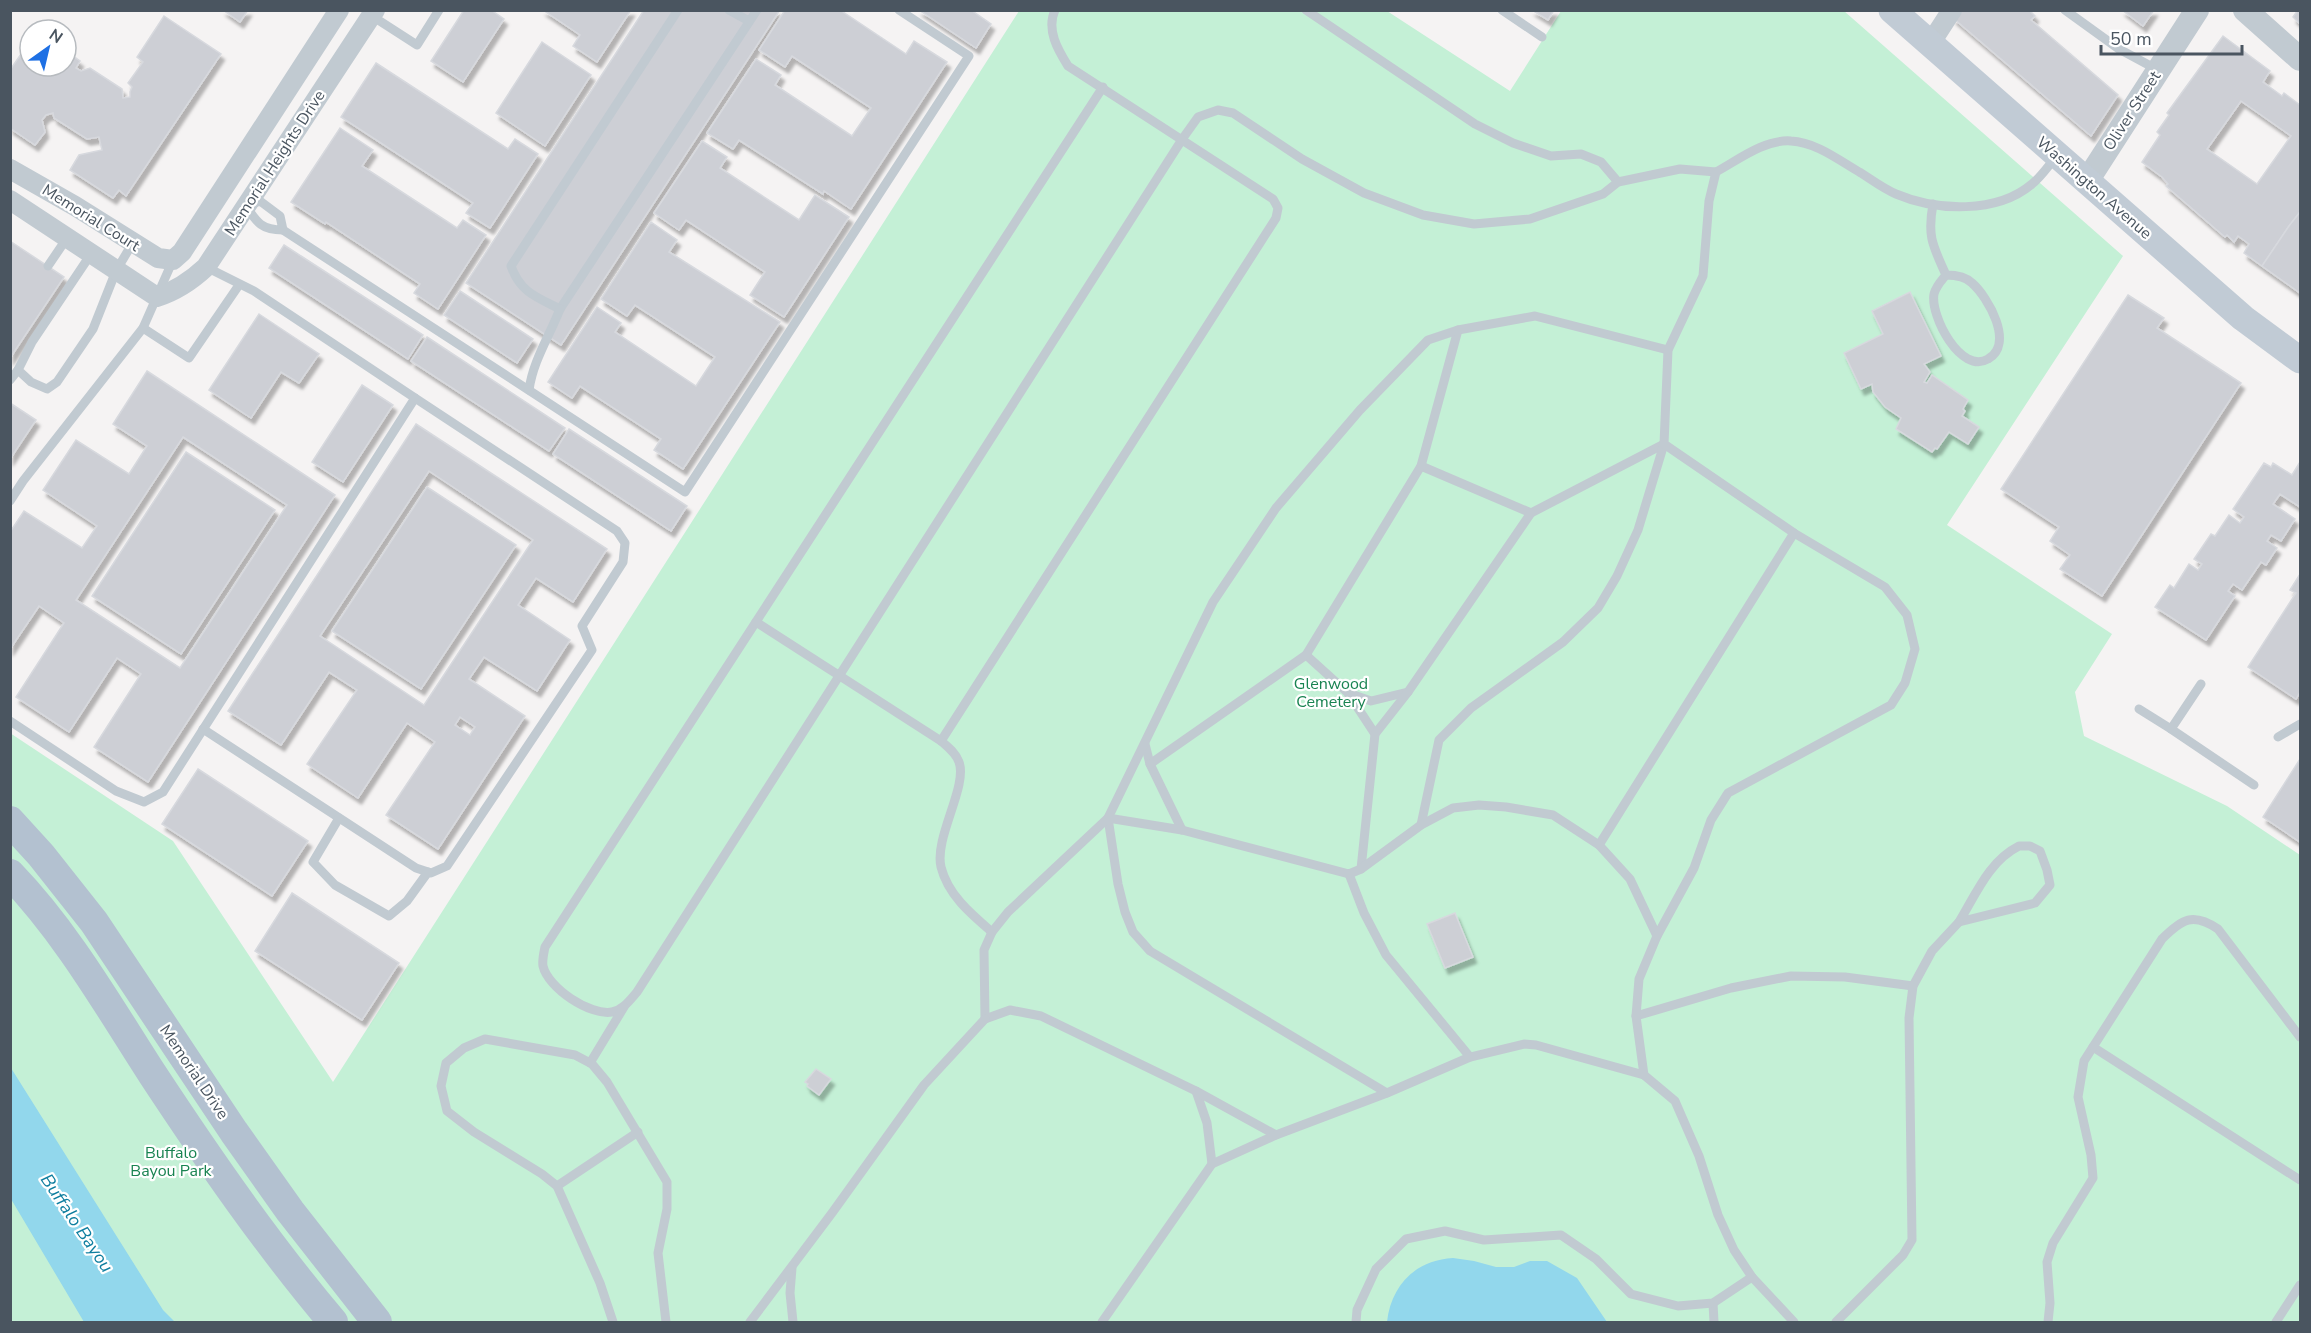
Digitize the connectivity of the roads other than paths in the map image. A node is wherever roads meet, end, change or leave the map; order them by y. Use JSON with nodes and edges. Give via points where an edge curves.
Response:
{"nodes":[{"id":1,"x":339,"y":10,"type":"edge"},
{"id":2,"x":439,"y":10,"type":"edge"},
{"id":3,"x":678,"y":10,"type":"edge"},
{"id":4,"x":729,"y":10,"type":"edge"},
{"id":5,"x":757,"y":10,"type":"edge"},
{"id":6,"x":899,"y":10,"type":"edge"},
{"id":7,"x":1055,"y":10,"type":"edge"},
{"id":8,"x":1306,"y":10,"type":"edge"},
{"id":9,"x":1502,"y":10,"type":"edge"},
{"id":10,"x":1892,"y":10,"type":"edge"},
{"id":11,"x":1952,"y":10,"type":"edge"},
{"id":12,"x":2065,"y":10,"type":"edge"},
{"id":13,"x":2197,"y":10,"type":"edge"},
{"id":14,"x":2245,"y":10,"type":"edge"},
{"id":15,"x":374,"y":13,"type":"edge"},
{"id":16,"x":749,"y":21,"type":"junction"},
{"id":17,"x":1542,"y":38,"type":"dead end"},
{"id":18,"x":1930,"y":44,"type":"junction"},
{"id":19,"x":2301,"y":59,"type":"edge"},
{"id":20,"x":2158,"y":70,"type":"junction"},
{"id":21,"x":1103,"y":87,"type":"junction"},
{"id":22,"x":1183,"y":138,"type":"junction"},
{"id":23,"x":2058,"y":156,"type":"junction"},
{"id":24,"x":10,"y":169,"type":"edge"},
{"id":25,"x":1716,"y":172,"type":"junction"},
{"id":26,"x":2087,"y":181,"type":"junction"},
{"id":27,"x":1618,"y":182,"type":"junction"},
{"id":28,"x":221,"y":190,"type":"junction"},
{"id":29,"x":10,"y":200,"type":"edge"},
{"id":30,"x":1933,"y":204,"type":"junction"},
{"id":31,"x":246,"y":206,"type":"junction"},
{"id":32,"x":283,"y":230,"type":"junction"},
{"id":33,"x":67,"y":238,"type":"junction"},
{"id":34,"x":132,"y":244,"type":"junction"},
{"id":35,"x":92,"y":254,"type":"junction"},
{"id":36,"x":178,"y":256,"type":"junction"},
{"id":37,"x":48,"y":266,"type":"dead end"},
{"id":38,"x":206,"y":267,"type":"junction"},
{"id":39,"x":116,"y":271,"type":"junction"},
{"id":40,"x":1946,"y":275,"type":"junction"},
{"id":41,"x":239,"y":285,"type":"junction"},
{"id":42,"x":157,"y":297,"type":"junction"},
{"id":43,"x":560,"y":309,"type":"junction"},
{"id":44,"x":143,"y":328,"type":"junction"},
{"id":45,"x":1458,"y":330,"type":"junction"},
{"id":46,"x":1668,"y":350,"type":"junction"},
{"id":47,"x":2301,"y":360,"type":"edge"},
{"id":48,"x":18,"y":370,"type":"junction"},
{"id":49,"x":10,"y":380,"type":"edge"},
{"id":50,"x":529,"y":390,"type":"junction"},
{"id":51,"x":414,"y":398,"type":"junction"},
{"id":52,"x":1664,"y":444,"type":"junction"},
{"id":53,"x":1421,"y":466,"type":"junction"},
{"id":54,"x":10,"y":501,"type":"edge"},
{"id":55,"x":1531,"y":513,"type":"junction"},
{"id":56,"x":1794,"y":533,"type":"junction"},
{"id":57,"x":756,"y":622,"type":"junction"},
{"id":58,"x":1306,"y":655,"type":"junction"},
{"id":59,"x":840,"y":676,"type":"junction"},
{"id":60,"x":2201,"y":684,"type":"dead end"},
{"id":61,"x":1408,"y":692,"type":"junction"},
{"id":62,"x":1348,"y":693,"type":"junction"},
{"id":63,"x":2139,"y":709,"type":"dead end"},
{"id":64,"x":10,"y":721,"type":"edge"},
{"id":65,"x":2301,"y":724,"type":"edge"},
{"id":66,"x":203,"y":729,"type":"junction"},
{"id":67,"x":2171,"y":729,"type":"junction"},
{"id":68,"x":1375,"y":734,"type":"junction"},
{"id":69,"x":2278,"y":737,"type":"dead end"},
{"id":70,"x":941,"y":741,"type":"junction"},
{"id":71,"x":1145,"y":744,"type":"junction"},
{"id":72,"x":1150,"y":764,"type":"junction"},
{"id":73,"x":2254,"y":785,"type":"dead end"},
{"id":74,"x":339,"y":818,"type":"junction"},
{"id":75,"x":1108,"y":818,"type":"junction"},
{"id":76,"x":10,"y":821,"type":"edge"},
{"id":77,"x":1421,"y":825,"type":"junction"},
{"id":78,"x":1182,"y":830,"type":"junction"},
{"id":79,"x":1599,"y":844,"type":"junction"},
{"id":80,"x":1361,"y":868,"type":"junction"},
{"id":81,"x":428,"y":872,"type":"junction"},
{"id":82,"x":10,"y":874,"type":"edge"},
{"id":83,"x":1349,"y":874,"type":"junction"},
{"id":84,"x":1959,"y":922,"type":"junction"},
{"id":85,"x":992,"y":932,"type":"junction"},
{"id":86,"x":1657,"y":936,"type":"junction"},
{"id":87,"x":1913,"y":986,"type":"junction"},
{"id":88,"x":625,"y":1005,"type":"junction"},
{"id":89,"x":1636,"y":1016,"type":"junction"},
{"id":90,"x":985,"y":1019,"type":"junction"},
{"id":91,"x":2301,"y":1037,"type":"edge"},
{"id":92,"x":2093,"y":1047,"type":"junction"},
{"id":93,"x":1470,"y":1057,"type":"junction"},
{"id":94,"x":590,"y":1063,"type":"junction"},
{"id":95,"x":1644,"y":1075,"type":"junction"},
{"id":96,"x":1196,"y":1091,"type":"junction"},
{"id":97,"x":1387,"y":1093,"type":"junction"},
{"id":98,"x":638,"y":1131,"type":"junction"},
{"id":99,"x":1276,"y":1135,"type":"junction"},
{"id":100,"x":1212,"y":1164,"type":"junction"},
{"id":101,"x":2301,"y":1180,"type":"edge"},
{"id":102,"x":557,"y":1186,"type":"junction"},
{"id":103,"x":792,"y":1266,"type":"junction"},
{"id":104,"x":1752,"y":1277,"type":"junction"},
{"id":105,"x":2301,"y":1285,"type":"edge"},
{"id":106,"x":1713,"y":1303,"type":"junction"},
{"id":107,"x":333,"y":1323,"type":"edge"},
{"id":108,"x":377,"y":1323,"type":"edge"},
{"id":109,"x":613,"y":1323,"type":"edge"},
{"id":110,"x":666,"y":1323,"type":"edge"},
{"id":111,"x":750,"y":1323,"type":"edge"},
{"id":112,"x":793,"y":1323,"type":"edge"},
{"id":113,"x":1102,"y":1323,"type":"edge"},
{"id":114,"x":1356,"y":1323,"type":"edge"},
{"id":115,"x":1714,"y":1323,"type":"edge"},
{"id":116,"x":1794,"y":1323,"type":"edge"},
{"id":117,"x":1836,"y":1323,"type":"edge"},
{"id":118,"x":2048,"y":1323,"type":"edge"},
{"id":119,"x":2276,"y":1323,"type":"edge"}],
"edges":[{"from":1,"to":28,"type":"street","name":"Memorial Heights Drive"},
{"from":2,"to":15,"type":"lane","via":[[417,45]]},
{"from":3,"to":43,"type":"lane","via":[[511,266],[517,282],[532,295]]},
{"from":4,"to":16,"type":"lane"},
{"from":5,"to":16,"type":"lane"},
{"from":6,"to":50,"type":"lane","via":[[969,56],[685,492]]},
{"from":7,"to":21,"type":"lane","via":[[1051,18],[1055,46],[1068,66]]},
{"from":8,"to":27,"type":"lane","via":[[1475,124],[1551,156],[1581,154],[1601,162]]},
{"from":9,"to":17,"type":"lane"},
{"from":10,"to":18,"type":"main road","name":"Washington Avenue"},
{"from":11,"to":18,"type":"street"},
{"from":12,"to":20,"type":"lane","via":[[2119,49]]},
{"from":13,"to":20,"type":"street","name":"Oliver Street"},
{"from":14,"to":19,"type":"street"},
{"from":15,"to":31,"type":"street","name":"Memorial Heights Drive"},
{"from":16,"to":43,"type":"lane"},
{"from":18,"to":23,"type":"main road","name":"Washington Avenue"},
{"from":20,"to":26,"type":"street","name":"Oliver Street"},
{"from":21,"to":22,"type":"lane"},
{"from":21,"to":57,"type":"lane"},
{"from":22,"to":27,"type":"lane","via":[[1198,117],[1218,110],[1233,113],[1302,159],[1364,193],[1423,215],[1474,224],[1530,219],[1603,194]]},
{"from":22,"to":59,"type":"lane"},
{"from":22,"to":70,"type":"lane","via":[[1273,198],[1278,208],[1276,218]]},
{"from":23,"to":26,"type":"main road","name":"Washington Avenue"},
{"from":23,"to":30,"type":"lane","via":[[2030,186],[2011,198],[1987,204]]},
{"from":24,"to":34,"type":"street","name":"Memorial Court"},
{"from":25,"to":27,"type":"lane","via":[[1680,169]]},
{"from":25,"to":30,"type":"lane","via":[[1764,146],[1791,140],[1821,149],[1896,194]]},
{"from":25,"to":46,"type":"lane","via":[[1702,276]]},
{"from":26,"to":47,"type":"main road","name":"Washington Avenue","via":[[2243,318]]},
{"from":28,"to":31,"type":"street"},
{"from":28,"to":36,"type":"street","name":"Memorial Heights Drive"},
{"from":29,"to":33,"type":"street","name":"Memorial Court"},
{"from":30,"to":40,"type":"lane","via":[[1931,241]]},
{"from":31,"to":32,"type":"lane","via":[[268,230]]},
{"from":31,"to":32,"type":"lane","via":[[260,201],[280,216]]},
{"from":31,"to":38,"type":"street","name":"Memorial Heights Drive"},
{"from":32,"to":50,"type":"lane"},
{"from":33,"to":35,"type":"street","name":"Memorial Court"},
{"from":33,"to":37,"type":"lane"},
{"from":34,"to":36,"type":"street","name":"Memorial Court","via":[[158,258]]},
{"from":34,"to":39,"type":"lane"},
{"from":35,"to":39,"type":"street","name":"Memorial Court"},
{"from":35,"to":48,"type":"lane","via":[[32,342]]},
{"from":36,"to":38,"type":"street","name":"Memorial Court"},
{"from":36,"to":42,"type":"lane"},
{"from":38,"to":41,"type":"lane"},
{"from":38,"to":42,"type":"street","name":"Memorial Heights Drive","via":[[174,291]]},
{"from":39,"to":42,"type":"street","name":"Memorial Court"},
{"from":39,"to":48,"type":"lane","via":[[93,329],[57,382],[47,390]]},
{"from":40,"to":40,"type":"lane","via":[[1934,295],[1936,317],[1949,342],[1961,354],[1976,361],[1987,360],[2000,341],[1997,321],[1971,281]]},
{"from":41,"to":44,"type":"lane","via":[[189,358]]},
{"from":41,"to":51,"type":"lane","via":[[254,291]]},
{"from":42,"to":44,"type":"lane"},
{"from":43,"to":50,"type":"lane","via":[[535,360]]},
{"from":44,"to":54,"type":"lane"},
{"from":45,"to":46,"type":"lane","via":[[1535,316]]},
{"from":45,"to":53,"type":"lane"},
{"from":45,"to":71,"type":"lane","via":[[1428,340],[1360,410],[1276,508],[1213,602]]},
{"from":46,"to":52,"type":"lane"},
{"from":48,"to":49,"type":"lane"},
{"from":51,"to":66,"type":"lane"},
{"from":51,"to":81,"type":"lane","via":[[616,531],[626,543],[623,562],[582,626],[592,650],[447,866]]},
{"from":52,"to":55,"type":"lane"},
{"from":52,"to":56,"type":"lane"},
{"from":52,"to":77,"type":"lane","via":[[1638,530],[1598,608],[1563,642],[1471,708],[1439,740]]},
{"from":53,"to":55,"type":"lane"},
{"from":53,"to":58,"type":"lane"},
{"from":55,"to":61,"type":"lane"},
{"from":56,"to":79,"type":"lane"},
{"from":56,"to":86,"type":"lane","via":[[1885,587],[1907,615],[1915,649],[1905,683],[1891,705],[1728,793],[1711,820],[1694,868]]},
{"from":57,"to":59,"type":"lane"},
{"from":57,"to":88,"type":"lane","via":[[545,947],[543,965],[551,982],[580,1005],[598,1013],[614,1012]]},
{"from":58,"to":62,"type":"lane"},
{"from":58,"to":72,"type":"lane"},
{"from":59,"to":70,"type":"lane"},
{"from":59,"to":88,"type":"lane"},
{"from":60,"to":67,"type":"lane"},
{"from":61,"to":62,"type":"lane","via":[[1371,701]]},
{"from":61,"to":68,"type":"lane"},
{"from":62,"to":68,"type":"lane"},
{"from":63,"to":67,"type":"lane"},
{"from":64,"to":66,"type":"lane","via":[[116,791],[144,802],[163,792]]},
{"from":65,"to":69,"type":"lane"},
{"from":66,"to":74,"type":"lane"},
{"from":67,"to":73,"type":"lane"},
{"from":68,"to":80,"type":"lane"},
{"from":70,"to":85,"type":"lane","via":[[959,762],[960,774],[941,847],[941,868],[950,890]]},
{"from":71,"to":72,"type":"lane"},
{"from":71,"to":75,"type":"lane"},
{"from":72,"to":78,"type":"lane"},
{"from":74,"to":81,"type":"lane"},
{"from":74,"to":81,"type":"lane","via":[[313,862],[335,885],[389,916],[407,901]]},
{"from":75,"to":78,"type":"lane"},
{"from":75,"to":85,"type":"lane","via":[[1008,912]]},
{"from":75,"to":97,"type":"lane","via":[[1125,912],[1133,932],[1150,951]]},
{"from":76,"to":108,"type":"main road","name":"Memorial Drive","via":[[94,922],[234,1132]]},
{"from":77,"to":79,"type":"lane","via":[[1454,808],[1506,807],[1553,815]]},
{"from":77,"to":80,"type":"lane"},
{"from":78,"to":83,"type":"lane"},
{"from":79,"to":86,"type":"lane","via":[[1630,879]]},
{"from":80,"to":83,"type":"lane"},
{"from":82,"to":107,"type":"main road","via":[[65,941],[204,1153]]},
{"from":83,"to":93,"type":"lane","via":[[1386,955]]},
{"from":84,"to":84,"type":"lane","via":[[2004,853],[2019,846],[2040,851],[2050,885],[2035,903]]},
{"from":84,"to":87,"type":"lane","via":[[1932,951]]},
{"from":85,"to":90,"type":"lane","via":[[984,950]]},
{"from":86,"to":89,"type":"lane","via":[[1639,979]]},
{"from":87,"to":89,"type":"lane","via":[[1845,977],[1791,976],[1731,988]]},
{"from":87,"to":117,"type":"lane","via":[[1909,1018],[1912,1240],[1903,1255]]},
{"from":88,"to":94,"type":"lane"},
{"from":89,"to":95,"type":"lane"},
{"from":90,"to":96,"type":"lane","via":[[1011,1010],[1041,1016]]},
{"from":90,"to":103,"type":"lane","via":[[924,1085]]},
{"from":91,"to":92,"type":"lane","via":[[2218,929],[2205,921],[2187,919],[2162,939]]},
{"from":92,"to":101,"type":"lane"},
{"from":92,"to":118,"type":"lane","via":[[2085,1061],[2078,1097],[2093,1178],[2053,1243],[2047,1262]]},
{"from":93,"to":95,"type":"lane","via":[[1536,1044]]},
{"from":93,"to":97,"type":"lane"},
{"from":94,"to":98,"type":"lane"},
{"from":94,"to":102,"type":"lane","via":[[574,1055],[485,1039],[464,1048],[446,1063],[441,1086],[447,1111]]},
{"from":95,"to":104,"type":"lane","via":[[1675,1101],[1699,1156],[1718,1215]]},
{"from":96,"to":99,"type":"lane"},
{"from":96,"to":100,"type":"lane","via":[[1207,1123]]},
{"from":97,"to":99,"type":"lane"},
{"from":98,"to":102,"type":"lane"},
{"from":98,"to":110,"type":"lane","via":[[667,1182],[667,1209],[658,1253]]},
{"from":99,"to":100,"type":"lane"},
{"from":100,"to":113,"type":"lane"},
{"from":102,"to":109,"type":"lane","via":[[600,1283]]},
{"from":103,"to":111,"type":"lane"},
{"from":103,"to":112,"type":"lane"},
{"from":104,"to":106,"type":"lane"},
{"from":104,"to":116,"type":"lane"},
{"from":105,"to":119,"type":"lane"},
{"from":106,"to":114,"type":"lane","via":[[1678,1306],[1631,1294],[1596,1259],[1561,1235],[1484,1240],[1445,1231],[1407,1239],[1376,1269],[1357,1310]]},
{"from":106,"to":115,"type":"lane"}]}
